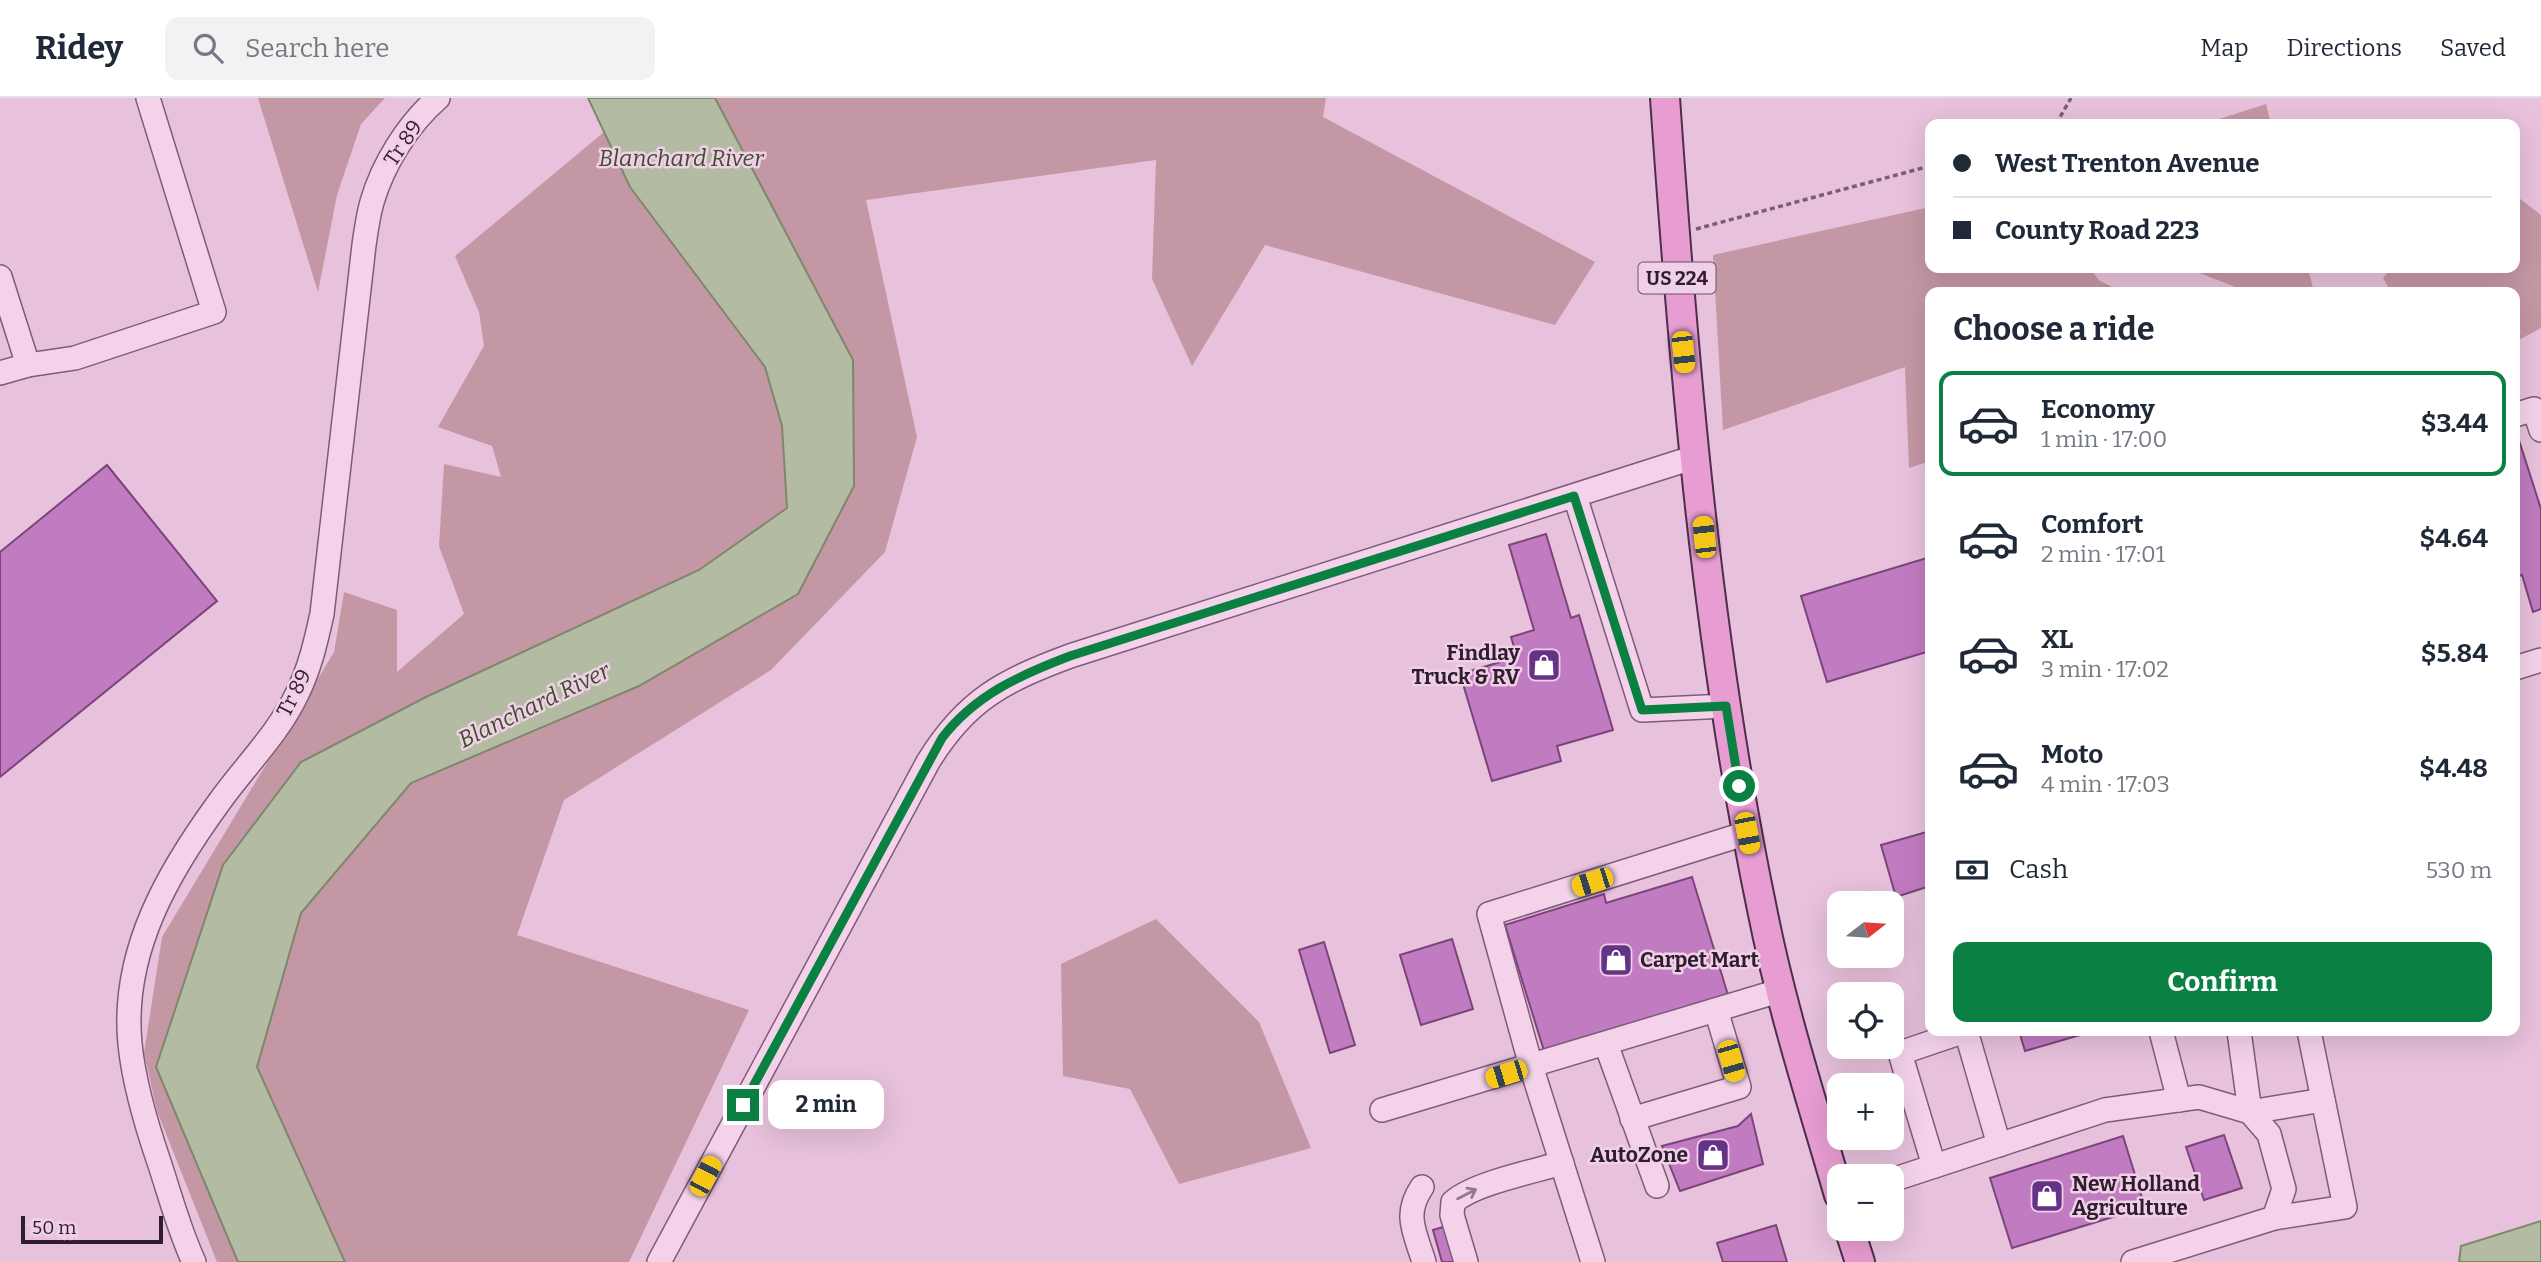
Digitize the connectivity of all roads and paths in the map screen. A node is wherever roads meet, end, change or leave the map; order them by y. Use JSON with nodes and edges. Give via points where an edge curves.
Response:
{"nodes":[{"id":1,"x":148,"y":98,"type":"edge"},
{"id":2,"x":438,"y":98,"type":"edge"},
{"id":3,"x":1665,"y":98,"type":"edge"},
{"id":4,"x":2071,"y":98,"type":"edge"},
{"id":5,"x":2059,"y":119,"type":"edge"},
{"id":6,"x":1925,"y":167,"type":"edge"},
{"id":7,"x":1674,"y":235,"type":"junction"},
{"id":8,"x":0,"y":277,"type":"edge"},
{"id":9,"x":28,"y":365,"type":"junction"},
{"id":10,"x":0,"y":373,"type":"edge"},
{"id":11,"x":2520,"y":413,"type":"edge"},
{"id":12,"x":2541,"y":430,"type":"edge"},
{"id":13,"x":1695,"y":457,"type":"junction"},
{"id":14,"x":1574,"y":496,"type":"junction"},
{"id":15,"x":2541,"y":660,"type":"edge"},
{"id":16,"x":2520,"y":666,"type":"edge"},
{"id":17,"x":1726,"y":706,"type":"junction"},
{"id":18,"x":1747,"y":833,"type":"junction"},
{"id":19,"x":1782,"y":990,"type":"junction"},
{"id":20,"x":1716,"y":1010,"type":"junction"},
{"id":21,"x":1950,"y":1036,"type":"edge"},
{"id":22,"x":1966,"y":1036,"type":"edge"},
{"id":23,"x":2162,"y":1036,"type":"edge"},
{"id":24,"x":2240,"y":1036,"type":"edge"},
{"id":25,"x":2310,"y":1036,"type":"edge"},
{"id":26,"x":1606,"y":1044,"type":"junction"},
{"id":27,"x":1531,"y":1066,"type":"junction"},
{"id":28,"x":2179,"y":1100,"type":"junction"},
{"id":29,"x":2323,"y":1100,"type":"junction"},
{"id":30,"x":1382,"y":1111,"type":"dead end"},
{"id":31,"x":2250,"y":1112,"type":"junction"},
{"id":32,"x":1632,"y":1119,"type":"junction"},
{"id":33,"x":1999,"y":1145,"type":"junction"},
{"id":34,"x":1562,"y":1163,"type":"junction"},
{"id":35,"x":1830,"y":1164,"type":"edge"},
{"id":36,"x":1934,"y":1166,"type":"junction"},
{"id":37,"x":1904,"y":1176,"type":"edge"},
{"id":38,"x":1422,"y":1186,"type":"dead end"},
{"id":39,"x":1657,"y":1186,"type":"dead end"},
{"id":40,"x":2274,"y":1218,"type":"junction"},
{"id":41,"x":1853,"y":1241,"type":"edge"},
{"id":42,"x":194,"y":1262,"type":"edge"},
{"id":43,"x":659,"y":1262,"type":"edge"},
{"id":44,"x":1424,"y":1262,"type":"edge"},
{"id":45,"x":1466,"y":1262,"type":"edge"},
{"id":46,"x":1593,"y":1262,"type":"edge"},
{"id":47,"x":1860,"y":1262,"type":"edge"},
{"id":48,"x":2133,"y":1262,"type":"edge"}],
"edges":[{"from":1,"to":9,"type":"street","via":[[214,312],[75,358]]},
{"from":2,"to":42,"type":"street","name":"Tr 89","via":[[395,150],[372,203],[322,614],[313,655],[297,695],[274,731],[188,845],[143,934],[136,962],[130,1005],[133,1067],[146,1123]]},
{"from":3,"to":7,"type":"main road","number":"US 224"},
{"from":4,"to":5,"type":"path"},
{"from":6,"to":7,"type":"path"},
{"from":7,"to":13,"type":"main road","number":"US 224"},
{"from":8,"to":9,"type":"street"},
{"from":9,"to":10,"type":"street"},
{"from":11,"to":12,"type":"street","via":[[2534,409]]},
{"from":13,"to":14,"type":"street"},
{"from":13,"to":17,"type":"main road","number":"US 224"},
{"from":14,"to":17,"type":"street","via":[[1642,710]]},
{"from":14,"to":43,"type":"street","via":[[1070,656],[1030,671],[981,699],[951,727],[928,762]]},
{"from":15,"to":16,"type":"street"},
{"from":17,"to":18,"type":"main road","number":"US 224"},
{"from":18,"to":19,"type":"main road","number":"US 224"},
{"from":18,"to":27,"type":"street","via":[[1489,914]]},
{"from":19,"to":20,"type":"street"},
{"from":19,"to":35,"type":"main road","number":"US 224"},
{"from":20,"to":26,"type":"street"},
{"from":20,"to":32,"type":"street","via":[[1739,1087]]},
{"from":21,"to":36,"type":"street","via":[[1900,1053]]},
{"from":22,"to":33,"type":"street"},
{"from":23,"to":28,"type":"street"},
{"from":24,"to":31,"type":"street"},
{"from":25,"to":29,"type":"street"},
{"from":26,"to":27,"type":"street"},
{"from":26,"to":32,"type":"street"},
{"from":27,"to":30,"type":"street"},
{"from":27,"to":34,"type":"street"},
{"from":28,"to":31,"type":"street","via":[[2199,1097]]},
{"from":28,"to":33,"type":"street","via":[[2105,1110]]},
{"from":29,"to":31,"type":"street"},
{"from":29,"to":40,"type":"street","via":[[2345,1206]]},
{"from":31,"to":40,"type":"street","via":[[2269,1134],[2284,1189]]},
{"from":32,"to":39,"type":"street"},
{"from":33,"to":36,"type":"street"},
{"from":45,"to":34,"type":"street","one_way":true,"via":[[1451,1215],[1452,1202],[1477,1188]]},
{"from":34,"to":46,"type":"street"},
{"from":36,"to":37,"type":"street"},
{"from":38,"to":44,"type":"street","via":[[1413,1200],[1411,1216]]},
{"from":40,"to":48,"type":"street"},
{"from":41,"to":47,"type":"main road"}]}
